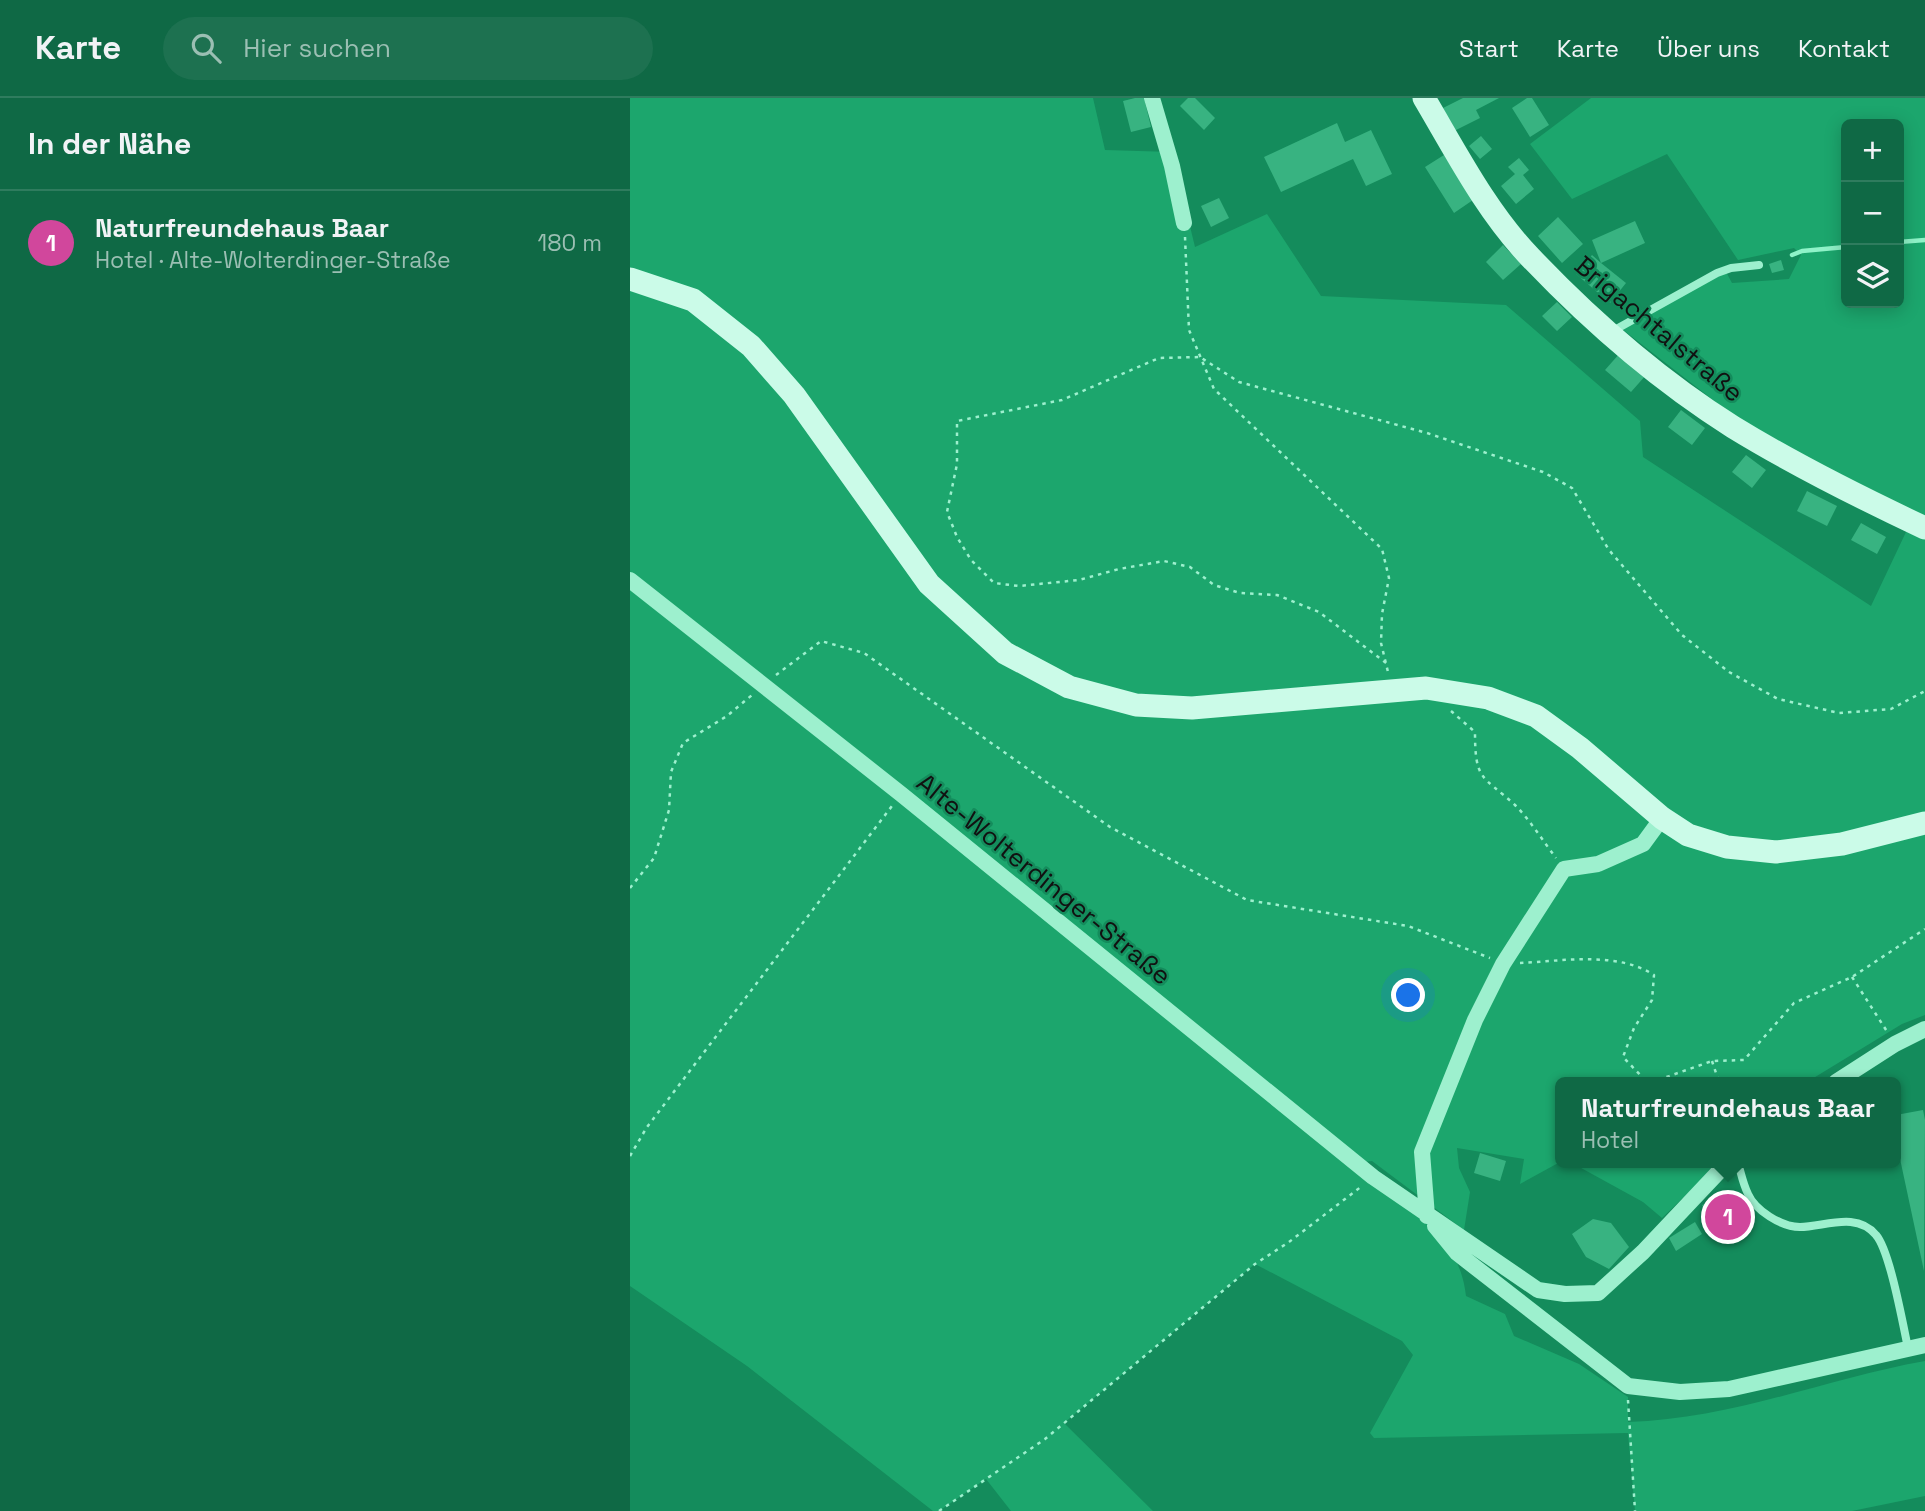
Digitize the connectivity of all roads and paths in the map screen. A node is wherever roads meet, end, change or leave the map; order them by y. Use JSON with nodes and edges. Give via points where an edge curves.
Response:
{"nodes":[{"id":1,"x":1152,"y":98,"type":"edge"},
{"id":2,"x":1424,"y":98,"type":"edge"},
{"id":3,"x":1184,"y":223,"type":"joint"},
{"id":4,"x":1759,"y":265,"type":"dead end"},
{"id":5,"x":630,"y":279,"type":"edge"},
{"id":6,"x":1611,"y":332,"type":"junction"},
{"id":7,"x":1200,"y":357,"type":"junction"},
{"id":8,"x":1925,"y":528,"type":"edge"},
{"id":9,"x":630,"y":580,"type":"edge"},
{"id":10,"x":1386,"y":663,"type":"junction"},
{"id":11,"x":763,"y":685,"type":"junction"},
{"id":12,"x":1426,"y":688,"type":"junction"},
{"id":13,"x":1394,"y":690,"type":"junction"},
{"id":14,"x":1925,"y":691,"type":"edge"},
{"id":15,"x":901,"y":794,"type":"junction"},
{"id":16,"x":1662,"y":818,"type":"junction"},
{"id":17,"x":1925,"y":823,"type":"edge"},
{"id":18,"x":1564,"y":869,"type":"junction"},
{"id":19,"x":630,"y":888,"type":"edge"},
{"id":20,"x":1925,"y":929,"type":"edge"},
{"id":21,"x":1503,"y":964,"type":"junction"},
{"id":22,"x":1852,"y":977,"type":"junction"},
{"id":23,"x":1925,"y":1030,"type":"edge"},
{"id":24,"x":1895,"y":1044,"type":"junction"},
{"id":25,"x":1712,"y":1061,"type":"junction"},
{"id":26,"x":1642,"y":1077,"type":"edge"},
{"id":27,"x":1667,"y":1077,"type":"edge"},
{"id":28,"x":1717,"y":1077,"type":"edge"},
{"id":29,"x":1844,"y":1077,"type":"edge"},
{"id":30,"x":630,"y":1156,"type":"edge"},
{"id":31,"x":1722,"y":1168,"type":"edge"},
{"id":32,"x":1740,"y":1168,"type":"edge"},
{"id":33,"x":1373,"y":1177,"type":"junction"},
{"id":34,"x":1427,"y":1216,"type":"junction"},
{"id":35,"x":1925,"y":1345,"type":"edge"},
{"id":36,"x":1908,"y":1348,"type":"junction"},
{"id":37,"x":1628,"y":1397,"type":"dead end"},
{"id":38,"x":939,"y":1511,"type":"edge"},
{"id":39,"x":1635,"y":1511,"type":"edge"}],
"edges":[{"from":1,"to":3,"type":"street"},
{"from":2,"to":6,"type":"main road","name":"Brigachtalstraße","via":[[1482,195],[1528,256]]},
{"from":3,"to":7,"type":"path","via":[[1189,330]]},
{"from":4,"to":6,"type":"lane","via":[[1717,273]]},
{"from":5,"to":13,"type":"main road","via":[[693,300],[751,346],[794,395],[929,584],[1005,653],[1058,682],[1136,705],[1192,708]]},
{"from":6,"to":8,"type":"main road","name":"Brigachtalstraße","via":[[1731,426],[1840,488]]},
{"from":7,"to":10,"type":"path","via":[[1214,389],[1382,549],[1389,578],[1382,614]]},
{"from":7,"to":10,"type":"path","via":[[1158,358],[1062,400],[957,421],[957,464],[947,512],[971,561],[994,583],[1019,586],[1079,580],[1164,561],[1190,567],[1214,585],[1240,593],[1277,595],[1319,612]]},
{"from":7,"to":14,"type":"path","via":[[1239,382],[1427,433],[1543,472],[1573,488],[1609,550],[1682,635],[1729,672],[1778,699],[1839,713],[1891,709]]},
{"from":9,"to":11,"type":"street","name":"Alte-Wolterdinger-Straße"},
{"from":10,"to":13,"type":"path"},
{"from":11,"to":15,"type":"street","name":"Alte-Wolterdinger-Straße"},
{"from":11,"to":19,"type":"path","via":[[727,716],[683,743],[671,772],[669,810],[654,858]]},
{"from":11,"to":21,"type":"path","via":[[821,641],[864,653],[1110,827],[1247,900],[1408,926]]},
{"from":12,"to":13,"type":"main road"},
{"from":12,"to":16,"type":"main road","via":[[1488,698],[1536,716]]},
{"from":12,"to":18,"type":"path","via":[[1475,732],[1475,760],[1483,780],[1516,807]]},
{"from":15,"to":30,"type":"path","via":[[647,1127]]},
{"from":15,"to":33,"type":"street","name":"Alte-Wolterdinger-Straße"},
{"from":16,"to":17,"type":"main road","via":[[1688,835],[1727,847],[1776,852],[1842,844]]},
{"from":16,"to":18,"type":"street","via":[[1643,844],[1598,864]]},
{"from":18,"to":21,"type":"street"},
{"from":20,"to":22,"type":"path"},
{"from":21,"to":26,"type":"path","via":[[1604,960],[1639,966],[1654,975],[1652,1000],[1623,1057]]},
{"from":21,"to":34,"type":"street","via":[[1475,1020],[1422,1152]]},
{"from":22,"to":24,"type":"path"},
{"from":22,"to":25,"type":"path","via":[[1794,1003],[1744,1060]]},
{"from":23,"to":24,"type":"street"},
{"from":24,"to":29,"type":"street"},
{"from":25,"to":27,"type":"path"},
{"from":25,"to":28,"type":"path"},
{"from":31,"to":34,"type":"street","name":"Alte-Wolterdinger-Straße","via":[[1598,1293],[1538,1290]]},
{"from":32,"to":36,"type":"lane","via":[[1748,1195],[1775,1219],[1798,1228],[1860,1224],[1877,1235]]},
{"from":33,"to":34,"type":"street","name":"Alte-Wolterdinger-Straße"},
{"from":33,"to":38,"type":"path","via":[[1255,1264],[1045,1439]]},
{"from":34,"to":36,"type":"street","name":"Alte-Wolterdinger-Straße","via":[[1457,1253],[1628,1386],[1680,1392],[1729,1389]]},
{"from":35,"to":36,"type":"street","name":"Alte-Wolterdinger-Straße"},
{"from":37,"to":39,"type":"path"}]}
